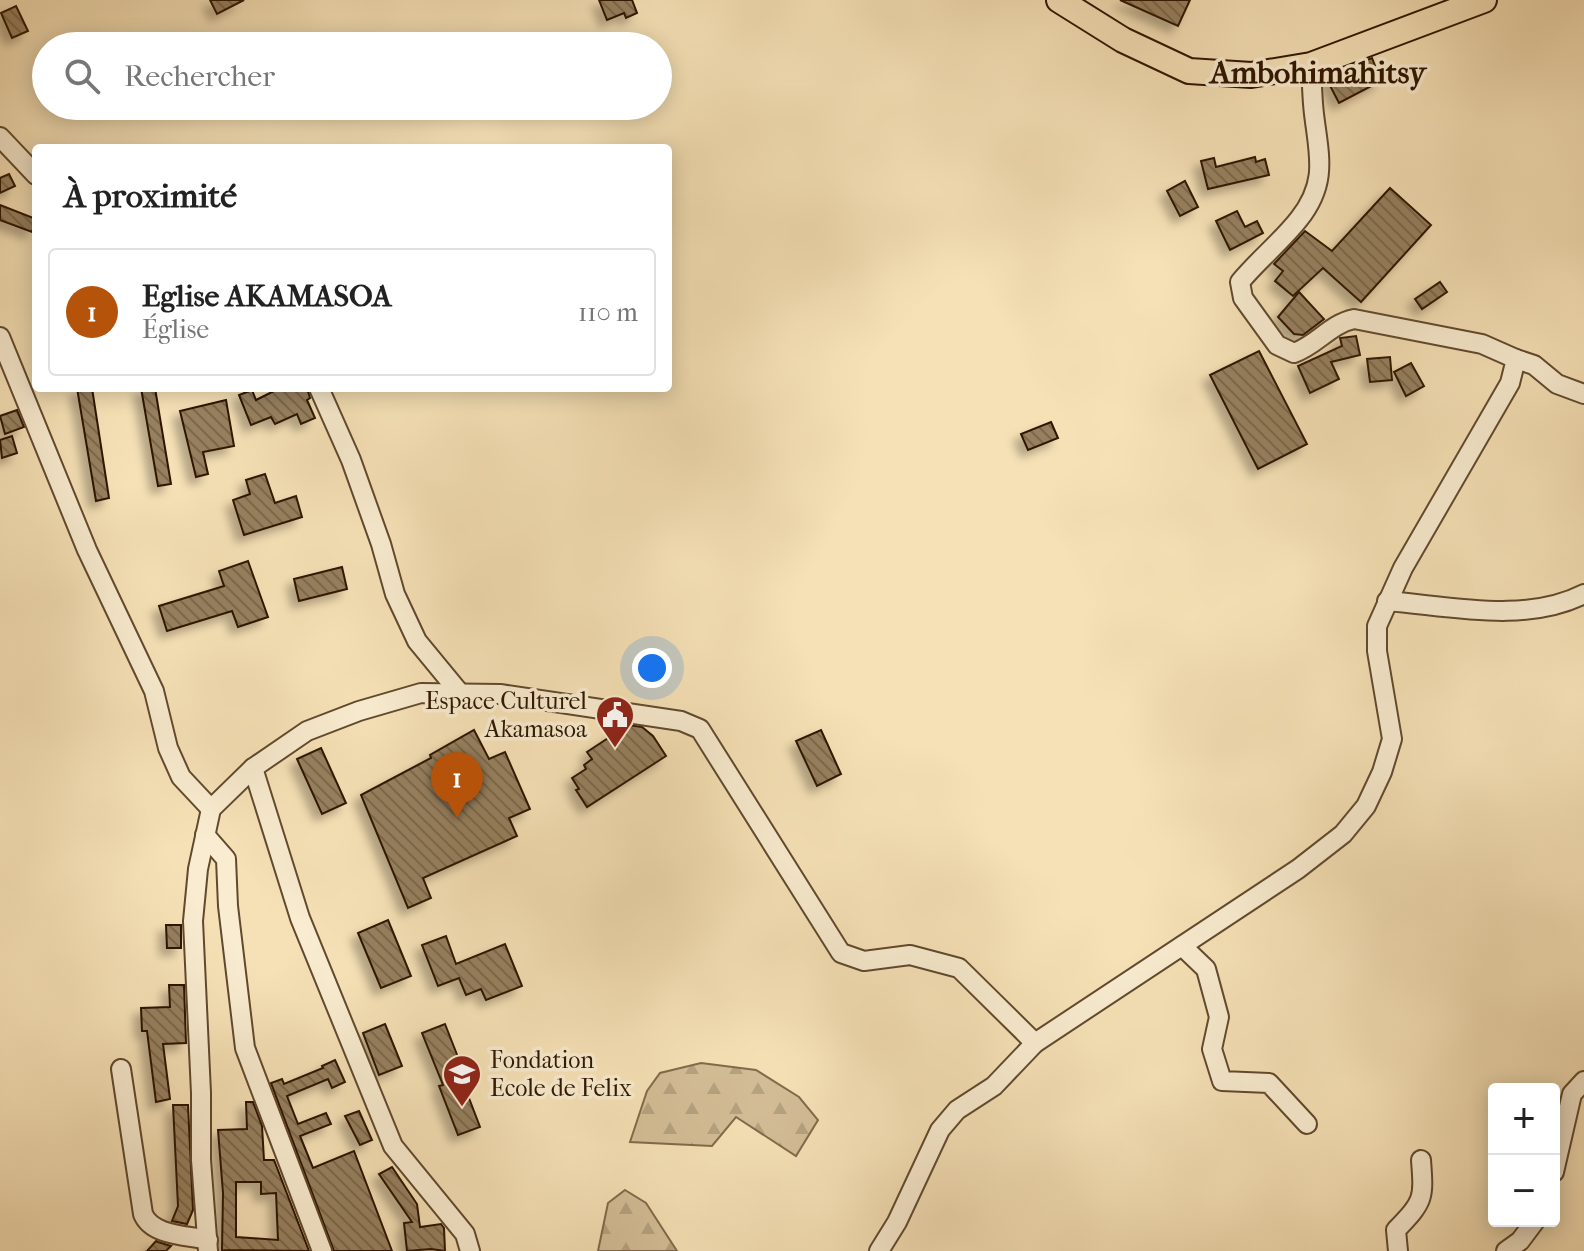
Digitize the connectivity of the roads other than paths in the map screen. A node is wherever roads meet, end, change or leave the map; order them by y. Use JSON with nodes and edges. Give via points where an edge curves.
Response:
{"nodes":[{"id":1,"x":1059,"y":0,"type":"edge"},
{"id":2,"x":1484,"y":0,"type":"edge"},
{"id":3,"x":1311,"y":65,"type":"junction"},
{"id":4,"x":0,"y":137,"type":"edge"},
{"id":5,"x":32,"y":171,"type":"edge"},
{"id":6,"x":0,"y":337,"type":"edge"},
{"id":7,"x":1516,"y":359,"type":"junction"},
{"id":8,"x":321,"y":392,"type":"edge"},
{"id":9,"x":1584,"y":394,"type":"edge"},
{"id":10,"x":1584,"y":594,"type":"edge"},
{"id":11,"x":1387,"y":601,"type":"junction"},
{"id":12,"x":459,"y":692,"type":"junction"},
{"id":13,"x":253,"y":768,"type":"junction"},
{"id":14,"x":211,"y":809,"type":"junction"},
{"id":15,"x":205,"y":835,"type":"junction"},
{"id":16,"x":1182,"y":946,"type":"junction"},
{"id":17,"x":1035,"y":1043,"type":"junction"},
{"id":18,"x":121,"y":1069,"type":"dead end"},
{"id":19,"x":1584,"y":1081,"type":"edge"},
{"id":20,"x":1307,"y":1124,"type":"dead end"},
{"id":21,"x":1558,"y":1155,"type":"edge"},
{"id":22,"x":1421,"y":1160,"type":"dead end"},
{"id":23,"x":1530,"y":1227,"type":"edge"},
{"id":24,"x":208,"y":1246,"type":"edge"},
{"id":25,"x":322,"y":1251,"type":"edge"},
{"id":26,"x":470,"y":1251,"type":"edge"},
{"id":27,"x":879,"y":1251,"type":"edge"},
{"id":28,"x":1398,"y":1251,"type":"edge"},
{"id":29,"x":1506,"y":1251,"type":"edge"}],
"edges":[{"from":1,"to":3,"type":"main road","via":[[1123,40],[1189,71],[1251,75]]},
{"from":2,"to":3,"type":"main road"},
{"from":3,"to":7,"type":"street","via":[[1321,165],[1316,192],[1299,220],[1240,282],[1243,298],[1277,345],[1294,353],[1310,348],[1339,322],[1354,319],[1482,344]]},
{"from":4,"to":5,"type":"street"},
{"from":6,"to":14,"type":"street","via":[[87,550],[154,691],[168,748],[181,777]]},
{"from":7,"to":9,"type":"street"},
{"from":7,"to":11,"type":"street","via":[[1510,383]]},
{"from":8,"to":12,"type":"street","via":[[351,460],[395,594],[417,641]]},
{"from":10,"to":11,"type":"street","via":[[1539,608],[1514,609]]},
{"from":11,"to":16,"type":"street","via":[[1377,626],[1377,651],[1392,739],[1366,806],[1343,834],[1309,860]]},
{"from":12,"to":13,"type":"street","via":[[421,693],[359,711],[307,731]]},
{"from":12,"to":17,"type":"street","via":[[681,721],[700,729],[841,953],[864,961],[910,955],[959,968]]},
{"from":13,"to":14,"type":"street"},
{"from":13,"to":26,"type":"street","via":[[300,918],[393,1146],[465,1234]]},
{"from":14,"to":15,"type":"street"},
{"from":15,"to":24,"type":"street","via":[[193,921]]},
{"from":15,"to":25,"type":"street","via":[[226,859],[245,1048]]},
{"from":16,"to":17,"type":"street"},
{"from":16,"to":20,"type":"street","via":[[1206,969],[1219,1017],[1212,1049],[1222,1081],[1269,1083]]},
{"from":17,"to":27,"type":"street","via":[[994,1086],[957,1110],[940,1130]]},
{"from":18,"to":24,"type":"street","via":[[147,1223]]},
{"from":19,"to":21,"type":"street","via":[[1572,1094]]},
{"from":22,"to":28,"type":"street","via":[[1423,1193],[1396,1230]]},
{"from":23,"to":29,"type":"street"}]}
